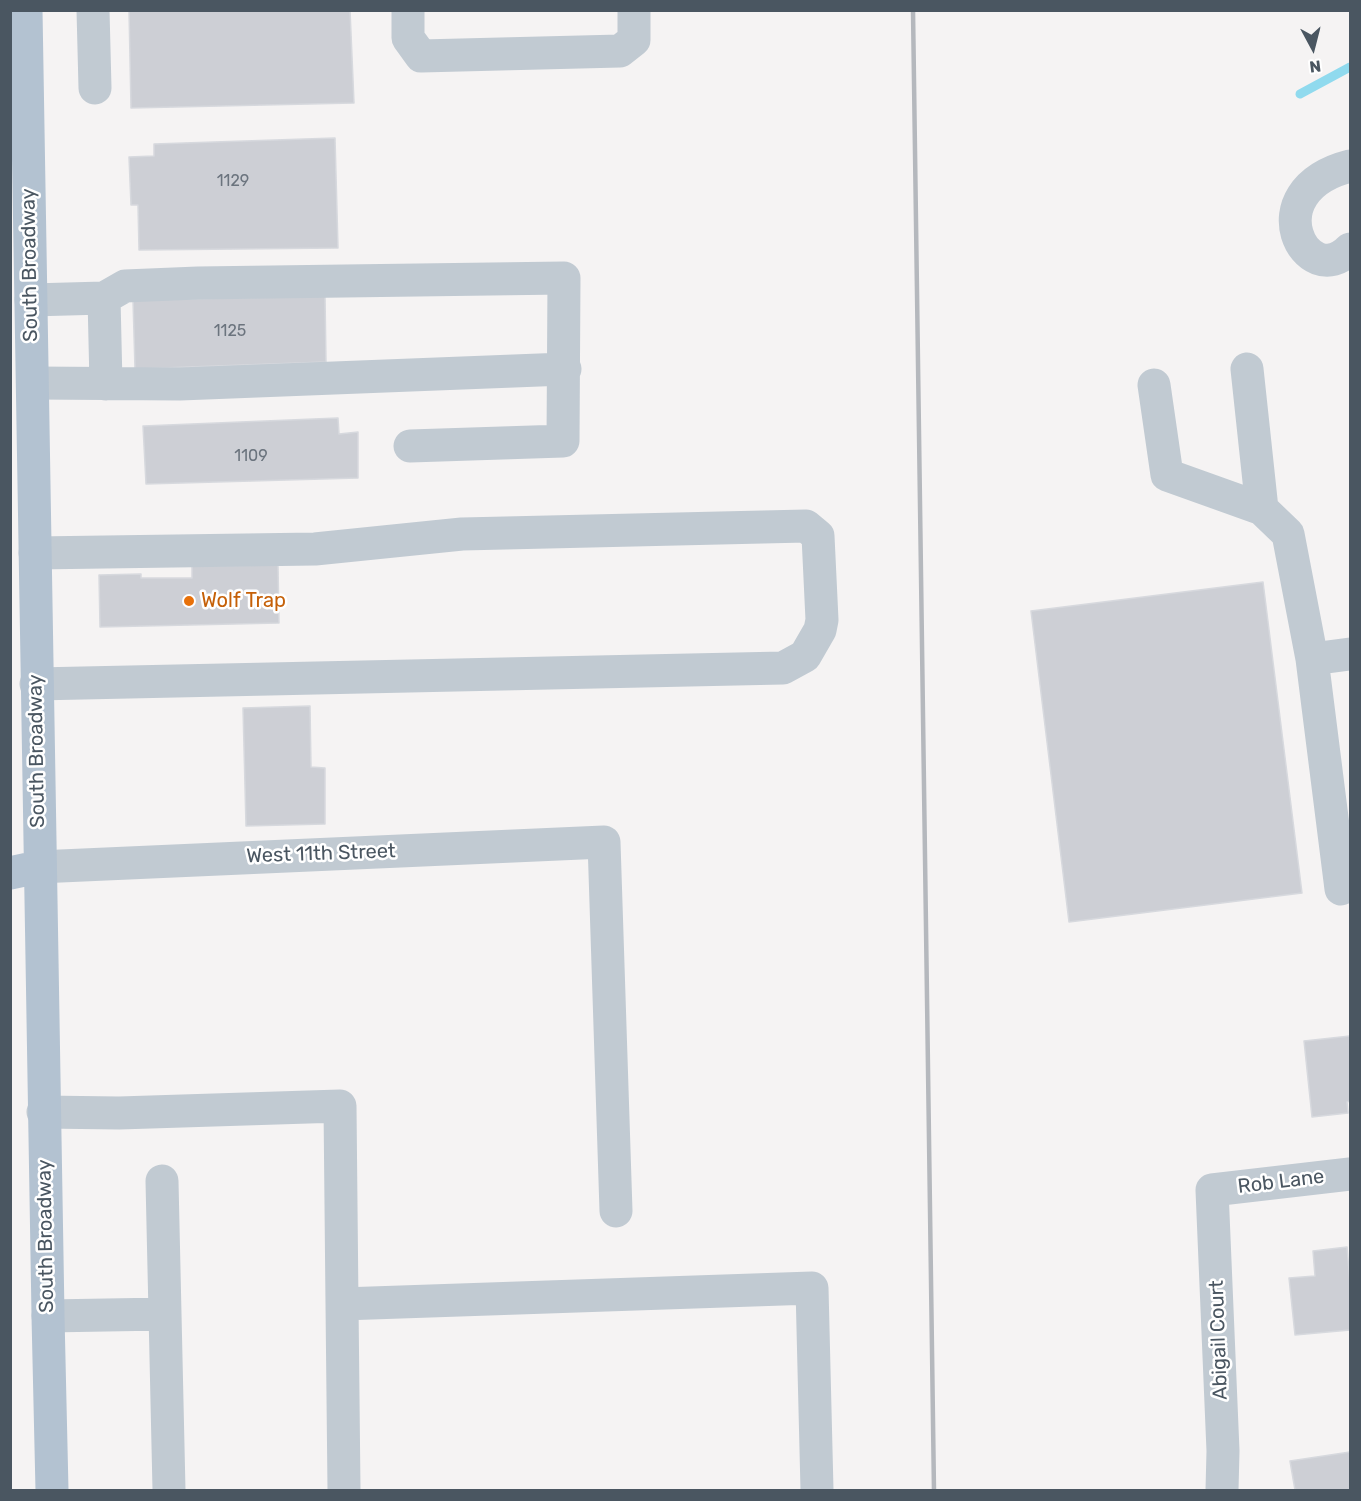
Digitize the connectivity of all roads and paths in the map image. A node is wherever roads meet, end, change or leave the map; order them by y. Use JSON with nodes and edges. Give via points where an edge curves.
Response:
{"nodes":[{"id":1,"x":26,"y":10,"type":"edge"},
{"id":2,"x":93,"y":10,"type":"edge"},
{"id":3,"x":408,"y":10,"type":"edge"},
{"id":4,"x":634,"y":10,"type":"edge"},
{"id":5,"x":96,"y":88,"type":"dead end"},
{"id":6,"x":19,"y":90,"type":"edge"},
{"id":7,"x":1350,"y":166,"type":"edge"},
{"id":8,"x":1350,"y":249,"type":"edge"},
{"id":9,"x":104,"y":298,"type":"junction"},
{"id":10,"x":31,"y":300,"type":"junction"},
{"id":11,"x":565,"y":369,"type":"junction"},
{"id":12,"x":1247,"y":369,"type":"dead end"},
{"id":13,"x":33,"y":383,"type":"junction"},
{"id":14,"x":106,"y":384,"type":"junction"},
{"id":15,"x":1154,"y":385,"type":"dead end"},
{"id":16,"x":410,"y":446,"type":"dead end"},
{"id":17,"x":1262,"y":509,"type":"junction"},
{"id":18,"x":35,"y":553,"type":"junction"},
{"id":19,"x":1350,"y":654,"type":"edge"},
{"id":20,"x":1312,"y":659,"type":"junction"},
{"id":21,"x":36,"y":684,"type":"junction"},
{"id":22,"x":24,"y":870,"type":"edge"},
{"id":23,"x":1341,"y":889,"type":"dead end"},
{"id":24,"x":43,"y":1112,"type":"junction"},
{"id":25,"x":1350,"y":1174,"type":"edge"},
{"id":26,"x":162,"y":1181,"type":"dead end"},
{"id":27,"x":1212,"y":1190,"type":"joint"},
{"id":28,"x":616,"y":1211,"type":"dead end"},
{"id":29,"x":342,"y":1304,"type":"junction"},
{"id":30,"x":165,"y":1314,"type":"junction"},
{"id":31,"x":48,"y":1316,"type":"junction"},
{"id":32,"x":52,"y":1491,"type":"edge"},
{"id":33,"x":170,"y":1491,"type":"edge"},
{"id":34,"x":344,"y":1491,"type":"edge"},
{"id":35,"x":817,"y":1491,"type":"edge"},
{"id":36,"x":1222,"y":1491,"type":"edge"}],
"edges":[{"from":1,"to":6,"type":"main road","name":"South Broadway"},
{"from":2,"to":5,"type":"street"},
{"from":3,"to":4,"type":"street","via":[[408,38],[421,56],[620,51],[634,40]]},
{"from":6,"to":10,"type":"main road","name":"South Broadway"},
{"from":7,"to":8,"type":"street","via":[[1314,184],[1299,201],[1294,219],[1308,253],[1317,258],[1331,261]]},
{"from":9,"to":10,"type":"street"},
{"from":9,"to":11,"type":"street","via":[[125,286],[564,278]]},
{"from":9,"to":14,"type":"street"},
{"from":10,"to":13,"type":"main road","name":"South Broadway"},
{"from":11,"to":14,"type":"street"},
{"from":11,"to":16,"type":"street","via":[[563,441]]},
{"from":12,"to":17,"type":"street"},
{"from":13,"to":14,"type":"street"},
{"from":13,"to":18,"type":"main road","name":"South Broadway"},
{"from":15,"to":17,"type":"street","via":[[1167,475]]},
{"from":17,"to":20,"type":"street","via":[[1287,534]]},
{"from":18,"to":21,"type":"main road","name":"South Broadway"},
{"from":18,"to":21,"type":"street","via":[[315,549],[462,534],[806,526],[818,536],[822,620],[805,656],[783,668]]},
{"from":19,"to":20,"type":"street"},
{"from":20,"to":23,"type":"street"},
{"from":21,"to":22,"type":"main road","name":"South Broadway"},
{"from":22,"to":24,"type":"main road","name":"South Broadway"},
{"from":22,"to":28,"type":"street","name":"West 11th Street","via":[[604,842]]},
{"from":24,"to":29,"type":"street","via":[[340,1106]]},
{"from":24,"to":31,"type":"main road","name":"South Broadway"},
{"from":25,"to":27,"type":"street","name":"Rob Lane"},
{"from":26,"to":30,"type":"street"},
{"from":27,"to":36,"type":"street","name":"Abigail Court"},
{"from":29,"to":34,"type":"street"},
{"from":29,"to":35,"type":"street","via":[[812,1288]]},
{"from":30,"to":31,"type":"street"},
{"from":30,"to":33,"type":"street"},
{"from":31,"to":32,"type":"main road","name":"South Broadway"}]}
